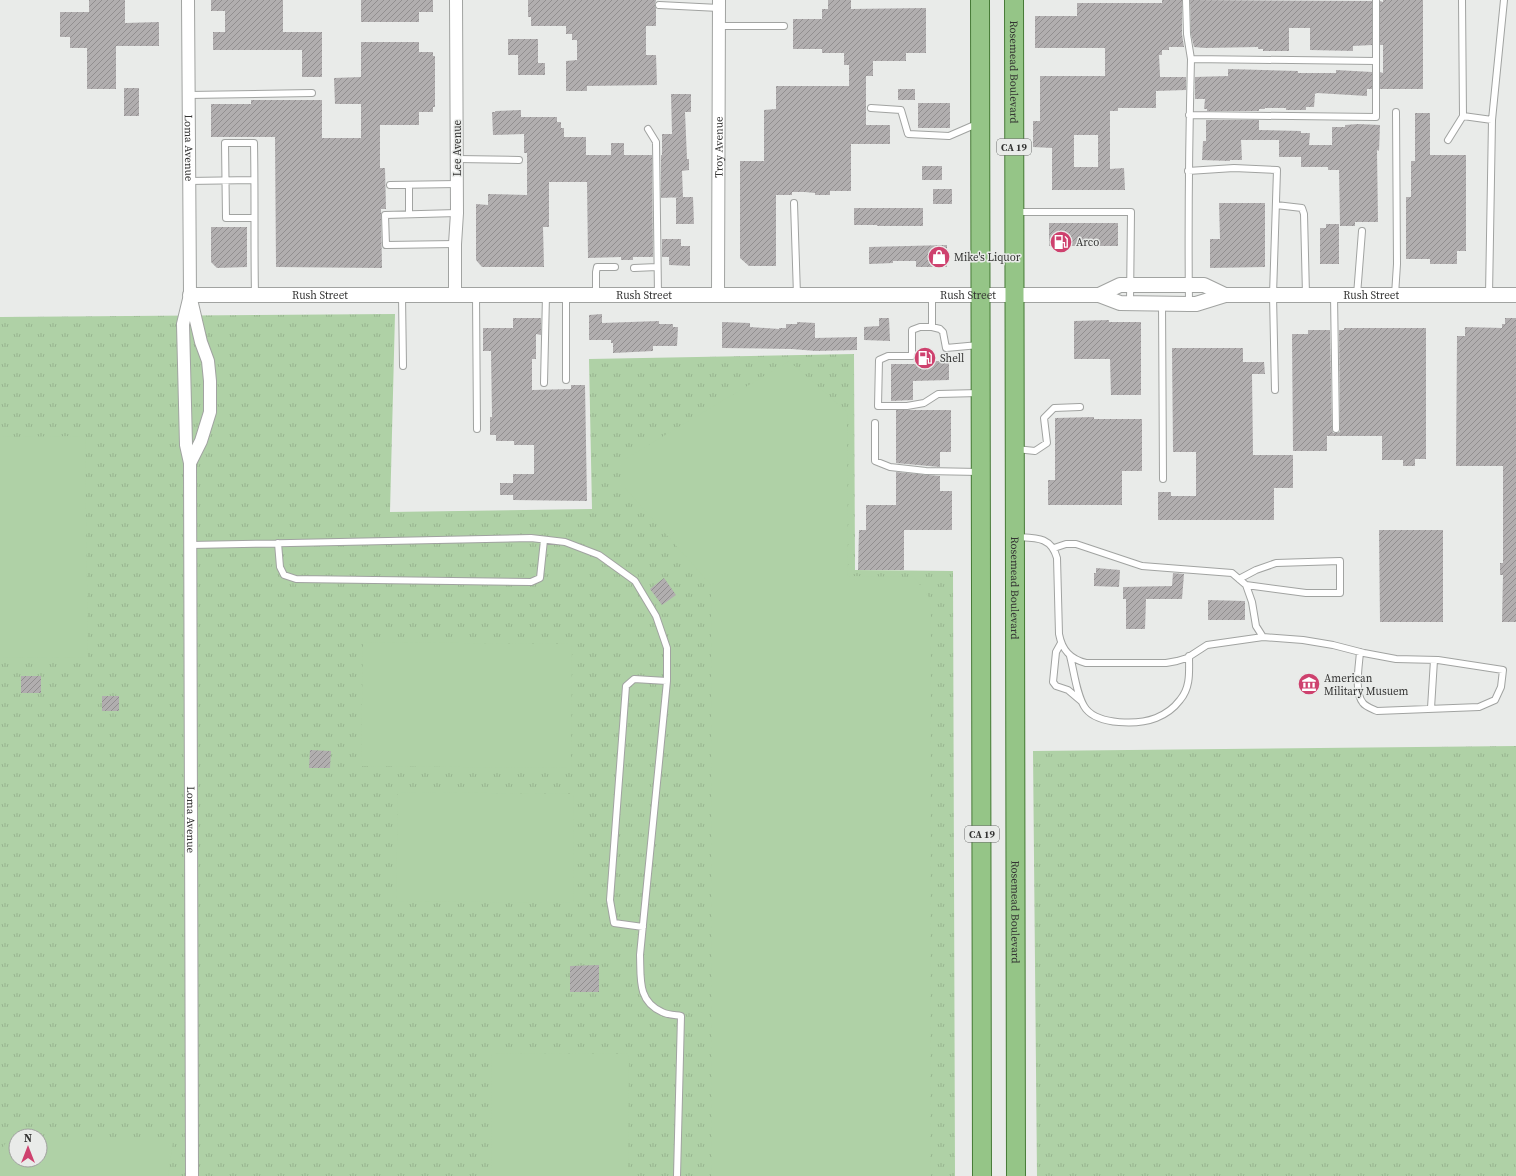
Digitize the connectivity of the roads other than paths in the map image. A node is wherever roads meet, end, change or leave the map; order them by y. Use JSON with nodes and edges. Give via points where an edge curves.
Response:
{"nodes":[{"id":1,"x":188,"y":0,"type":"edge"},
{"id":2,"x":456,"y":0,"type":"edge"},
{"id":3,"x":980,"y":0,"type":"edge"},
{"id":4,"x":1014,"y":0,"type":"edge"},
{"id":5,"x":1186,"y":0,"type":"edge"},
{"id":6,"x":1376,"y":0,"type":"edge"},
{"id":7,"x":1462,"y":0,"type":"edge"},
{"id":8,"x":1504,"y":0,"type":"edge"},
{"id":9,"x":719,"y":4,"type":"edge"},
{"id":10,"x":659,"y":5,"type":"dead end"},
{"id":11,"x":719,"y":26,"type":"junction"},
{"id":12,"x":784,"y":26,"type":"dead end"},
{"id":13,"x":1191,"y":59,"type":"junction"},
{"id":14,"x":1376,"y":61,"type":"junction"},
{"id":15,"x":312,"y":93,"type":"dead end"},
{"id":16,"x":188,"y":95,"type":"junction"},
{"id":17,"x":871,"y":108,"type":"dead end"},
{"id":18,"x":1396,"y":112,"type":"dead end"},
{"id":19,"x":1189,"y":115,"type":"junction"},
{"id":20,"x":1463,"y":116,"type":"junction"},
{"id":21,"x":1492,"y":120,"type":"junction"},
{"id":22,"x":980,"y":122,"type":"junction"},
{"id":23,"x":648,"y":129,"type":"dead end"},
{"id":24,"x":1448,"y":140,"type":"dead end"},
{"id":25,"x":457,"y":159,"type":"junction"},
{"id":26,"x":519,"y":160,"type":"dead end"},
{"id":27,"x":1188,"y":171,"type":"junction"},
{"id":28,"x":225,"y":180,"type":"junction"},
{"id":29,"x":254,"y":180,"type":"junction"},
{"id":30,"x":188,"y":181,"type":"junction"},
{"id":31,"x":457,"y":184,"type":"junction"},
{"id":32,"x":390,"y":185,"type":"dead end"},
{"id":33,"x":408,"y":185,"type":"junction"},
{"id":34,"x":794,"y":203,"type":"dead end"},
{"id":35,"x":1276,"y":205,"type":"junction"},
{"id":36,"x":1015,"y":212,"type":"junction"},
{"id":37,"x":457,"y":213,"type":"junction"},
{"id":38,"x":409,"y":214,"type":"junction"},
{"id":39,"x":254,"y":218,"type":"junction"},
{"id":40,"x":1362,"y":231,"type":"dead end"},
{"id":41,"x":455,"y":244,"type":"junction"},
{"id":42,"x":615,"y":267,"type":"dead end"},
{"id":43,"x":657,"y":267,"type":"junction"},
{"id":44,"x":634,"y":268,"type":"dead end"},
{"id":45,"x":1130,"y":285,"type":"junction"},
{"id":46,"x":1188,"y":285,"type":"junction"},
{"id":47,"x":932,"y":294,"type":"junction"},
{"id":48,"x":981,"y":294,"type":"junction"},
{"id":49,"x":190,"y":295,"type":"junction"},
{"id":50,"x":255,"y":295,"type":"junction"},
{"id":51,"x":402,"y":295,"type":"junction"},
{"id":52,"x":455,"y":295,"type":"junction"},
{"id":53,"x":476,"y":295,"type":"junction"},
{"id":54,"x":546,"y":295,"type":"junction"},
{"id":55,"x":566,"y":295,"type":"junction"},
{"id":56,"x":596,"y":295,"type":"junction"},
{"id":57,"x":658,"y":295,"type":"junction"},
{"id":58,"x":718,"y":295,"type":"junction"},
{"id":59,"x":797,"y":295,"type":"junction"},
{"id":60,"x":1015,"y":295,"type":"junction"},
{"id":61,"x":1098,"y":295,"type":"junction"},
{"id":62,"x":1225,"y":295,"type":"junction"},
{"id":63,"x":1273,"y":295,"type":"junction"},
{"id":64,"x":1306,"y":295,"type":"junction"},
{"id":65,"x":1334,"y":295,"type":"junction"},
{"id":66,"x":1357,"y":295,"type":"junction"},
{"id":67,"x":1395,"y":295,"type":"junction"},
{"id":68,"x":1489,"y":295,"type":"junction"},
{"id":69,"x":1516,"y":295,"type":"edge"},
{"id":70,"x":1130,"y":303,"type":"junction"},
{"id":71,"x":1162,"y":303,"type":"junction"},
{"id":72,"x":1189,"y":304,"type":"junction"},
{"id":73,"x":932,"y":327,"type":"junction"},
{"id":74,"x":981,"y":345,"type":"junction"},
{"id":75,"x":403,"y":366,"type":"dead end"},
{"id":76,"x":566,"y":380,"type":"dead end"},
{"id":77,"x":544,"y":383,"type":"dead end"},
{"id":78,"x":1274,"y":390,"type":"dead end"},
{"id":79,"x":981,"y":393,"type":"junction"},
{"id":80,"x":1080,"y":407,"type":"dead end"},
{"id":81,"x":875,"y":423,"type":"dead end"},
{"id":82,"x":1336,"y":428,"type":"dead end"},
{"id":83,"x":477,"y":429,"type":"dead end"},
{"id":84,"x":1015,"y":449,"type":"junction"},
{"id":85,"x":190,"y":463,"type":"junction"},
{"id":86,"x":981,"y":472,"type":"junction"},
{"id":87,"x":1163,"y":479,"type":"dead end"},
{"id":88,"x":1014,"y":537,"type":"junction"},
{"id":89,"x":544,"y":540,"type":"junction"},
{"id":90,"x":278,"y":543,"type":"junction"},
{"id":91,"x":190,"y":545,"type":"junction"},
{"id":92,"x":1054,"y":548,"type":"junction"},
{"id":93,"x":1239,"y":579,"type":"junction"},
{"id":94,"x":1246,"y":585,"type":"junction"},
{"id":95,"x":1263,"y":637,"type":"junction"},
{"id":96,"x":1061,"y":643,"type":"junction"},
{"id":97,"x":1360,"y":652,"type":"junction"},
{"id":98,"x":1070,"y":656,"type":"junction"},
{"id":99,"x":1189,"y":656,"type":"junction"},
{"id":100,"x":1434,"y":660,"type":"junction"},
{"id":101,"x":667,"y":681,"type":"junction"},
{"id":102,"x":1081,"y":701,"type":"junction"},
{"id":103,"x":1431,"y":708,"type":"junction"},
{"id":104,"x":643,"y":927,"type":"junction"},
{"id":105,"x":192,"y":1176,"type":"edge"},
{"id":106,"x":677,"y":1176,"type":"edge"},
{"id":107,"x":982,"y":1176,"type":"edge"},
{"id":108,"x":1016,"y":1176,"type":"edge"}],
"edges":[{"from":1,"to":16,"type":"street","name":"Loma Avenue"},
{"from":2,"to":25,"type":"street","name":"Lee Avenue"},
{"from":3,"to":22,"type":"main road","number":"CA 19"},
{"from":4,"to":36,"type":"main road","name":"Rosemead Boulevard","number":"CA 19"},
{"from":5,"to":13,"type":"lane"},
{"from":6,"to":14,"type":"lane"},
{"from":7,"to":20,"type":"lane"},
{"from":8,"to":21,"type":"lane"},
{"from":9,"to":10,"type":"lane"},
{"from":9,"to":11,"type":"street","name":"Troy Avenue"},
{"from":11,"to":12,"type":"lane"},
{"from":11,"to":58,"type":"street","name":"Troy Avenue"},
{"from":13,"to":14,"type":"lane"},
{"from":13,"to":19,"type":"lane"},
{"from":14,"to":19,"type":"lane","via":[[1376,117]]},
{"from":15,"to":16,"type":"lane"},
{"from":16,"to":30,"type":"street","name":"Loma Avenue"},
{"from":17,"to":22,"type":"lane","via":[[901,110],[908,134],[949,136]]},
{"from":18,"to":67,"type":"lane"},
{"from":19,"to":27,"type":"lane"},
{"from":20,"to":21,"type":"lane"},
{"from":20,"to":24,"type":"lane"},
{"from":21,"to":68,"type":"lane"},
{"from":22,"to":48,"type":"main road","number":"CA 19"},
{"from":23,"to":43,"type":"lane","via":[[656,142]]},
{"from":25,"to":26,"type":"lane"},
{"from":25,"to":31,"type":"street","name":"Lee Avenue"},
{"from":27,"to":35,"type":"lane","via":[[1234,168],[1276,170]]},
{"from":27,"to":46,"type":"lane"},
{"from":28,"to":29,"type":"lane"},
{"from":28,"to":29,"type":"lane","via":[[225,143],[254,143]]},
{"from":28,"to":30,"type":"lane"},
{"from":28,"to":39,"type":"lane","via":[[226,218]]},
{"from":29,"to":39,"type":"lane"},
{"from":30,"to":49,"type":"street","name":"Loma Avenue"},
{"from":31,"to":33,"type":"lane"},
{"from":31,"to":37,"type":"street","name":"Lee Avenue"},
{"from":32,"to":33,"type":"lane"},
{"from":33,"to":38,"type":"lane"},
{"from":34,"to":59,"type":"lane"},
{"from":35,"to":63,"type":"lane"},
{"from":35,"to":64,"type":"lane","via":[[1302,208],[1304,214]]},
{"from":36,"to":45,"type":"lane","via":[[1131,212]]},
{"from":36,"to":60,"type":"main road","name":"Rosemead Boulevard","number":"CA 19"},
{"from":37,"to":38,"type":"lane"},
{"from":37,"to":41,"type":"street","name":"Lee Avenue"},
{"from":38,"to":41,"type":"lane","via":[[385,215],[386,245]]},
{"from":39,"to":50,"type":"lane"},
{"from":40,"to":66,"type":"lane"},
{"from":41,"to":52,"type":"street","name":"Lee Avenue"},
{"from":42,"to":56,"type":"lane","via":[[597,267]]},
{"from":43,"to":44,"type":"lane"},
{"from":43,"to":57,"type":"lane"},
{"from":45,"to":46,"type":"street","name":"Rush Street"},
{"from":45,"to":61,"type":"street","name":"Rush Street","via":[[1120,285]]},
{"from":45,"to":70,"type":"lane"},
{"from":46,"to":62,"type":"street","name":"Rush Street","via":[[1204,285]]},
{"from":46,"to":72,"type":"lane"},
{"from":47,"to":48,"type":"street","name":"Rush Street"},
{"from":47,"to":59,"type":"street","name":"Rush Street"},
{"from":47,"to":73,"type":"lane"},
{"from":48,"to":60,"type":"street","name":"Rush Street"},
{"from":48,"to":74,"type":"main road","number":"CA 19"},
{"from":49,"to":50,"type":"street","name":"Rush Street"},
{"from":49,"to":85,"type":"street","name":"Loma Avenue","via":[[184,324],[186,445]]},
{"from":49,"to":85,"type":"street","name":"Loma Avenue","via":[[208,361],[210,412],[201,441]]},
{"from":50,"to":51,"type":"street","name":"Rush Street"},
{"from":51,"to":52,"type":"street","name":"Rush Street"},
{"from":51,"to":75,"type":"lane"},
{"from":52,"to":53,"type":"street","name":"Rush Street"},
{"from":53,"to":54,"type":"street","name":"Rush Street"},
{"from":53,"to":83,"type":"lane"},
{"from":54,"to":55,"type":"street","name":"Rush Street"},
{"from":54,"to":77,"type":"lane"},
{"from":55,"to":56,"type":"street","name":"Rush Street"},
{"from":55,"to":76,"type":"lane"},
{"from":56,"to":57,"type":"street","name":"Rush Street"},
{"from":57,"to":58,"type":"street","name":"Rush Street"},
{"from":58,"to":59,"type":"street","name":"Rush Street"},
{"from":60,"to":61,"type":"street","name":"Rush Street"},
{"from":60,"to":84,"type":"main road","name":"Rosemead Boulevard","number":"CA 19"},
{"from":61,"to":70,"type":"street","name":"Rush Street","via":[[1120,303]]},
{"from":62,"to":63,"type":"street","name":"Rush Street"},
{"from":62,"to":72,"type":"street","name":"Rush Street"},
{"from":63,"to":64,"type":"street","name":"Rush Street"},
{"from":63,"to":78,"type":"lane"},
{"from":64,"to":65,"type":"street","name":"Rush Street"},
{"from":65,"to":66,"type":"street","name":"Rush Street"},
{"from":65,"to":82,"type":"lane"},
{"from":66,"to":67,"type":"street","name":"Rush Street"},
{"from":67,"to":68,"type":"street","name":"Rush Street"},
{"from":68,"to":69,"type":"street","name":"Rush Street"},
{"from":70,"to":71,"type":"street","name":"Rush Street"},
{"from":71,"to":72,"type":"street","name":"Rush Street"},
{"from":71,"to":87,"type":"lane"},
{"from":73,"to":74,"type":"lane","via":[[943,332],[946,348]]},
{"from":73,"to":79,"type":"lane","via":[[920,326],[912,330],[912,356],[888,356],[879,360],[878,406],[924,403],[938,394]]},
{"from":74,"to":79,"type":"main road","number":"CA 19"},
{"from":79,"to":86,"type":"main road","number":"CA 19"},
{"from":80,"to":84,"type":"lane","via":[[1054,408],[1044,418],[1047,443],[1035,451]]},
{"from":81,"to":86,"type":"lane","via":[[875,461],[890,467],[926,471]]},
{"from":84,"to":88,"type":"main road","name":"Rosemead Boulevard","number":"CA 19"},
{"from":85,"to":91,"type":"street","name":"Loma Avenue"},
{"from":86,"to":107,"type":"main road","number":"CA 19"},
{"from":88,"to":92,"type":"lane","via":[[1038,538],[1045,540]]},
{"from":88,"to":108,"type":"main road","name":"Rosemead Boulevard","number":"CA 19"},
{"from":89,"to":90,"type":"lane","via":[[531,538]]},
{"from":89,"to":90,"type":"lane","via":[[540,578],[532,582],[296,579],[284,574],[280,567]]},
{"from":89,"to":101,"type":"lane","via":[[565,542],[599,555],[635,581],[656,616],[667,648]]},
{"from":90,"to":91,"type":"lane"},
{"from":91,"to":105,"type":"street","name":"Loma Avenue"},
{"from":92,"to":93,"type":"lane","via":[[1076,544],[1142,566],[1232,573]]},
{"from":92,"to":96,"type":"lane","via":[[1057,558]]},
{"from":93,"to":94,"type":"lane"},
{"from":93,"to":94,"type":"lane","via":[[1276,563],[1340,561],[1340,593],[1306,593]]},
{"from":94,"to":95,"type":"lane","via":[[1256,626]]},
{"from":95,"to":97,"type":"lane","via":[[1303,640]]},
{"from":95,"to":99,"type":"lane","via":[[1207,645]]},
{"from":96,"to":98,"type":"lane"},
{"from":96,"to":102,"type":"lane","via":[[1056,652],[1053,682]]},
{"from":97,"to":100,"type":"lane","via":[[1396,659]]},
{"from":97,"to":103,"type":"lane","via":[[1358,696],[1364,705],[1377,711]]},
{"from":98,"to":99,"type":"lane","via":[[1086,663],[1166,663]]},
{"from":98,"to":102,"type":"lane"},
{"from":99,"to":102,"type":"lane","via":[[1186,691],[1169,711],[1154,718],[1132,722],[1101,719],[1086,710]]},
{"from":100,"to":103,"type":"lane"},
{"from":100,"to":103,"type":"lane","via":[[1503,670],[1501,687],[1495,700],[1479,707]]},
{"from":101,"to":104,"type":"lane"},
{"from":101,"to":104,"type":"lane","via":[[634,678],[626,686],[610,900],[614,924]]},
{"from":104,"to":106,"type":"lane","via":[[640,955],[642,991],[648,1002],[662,1012],[681,1016]]}]}
